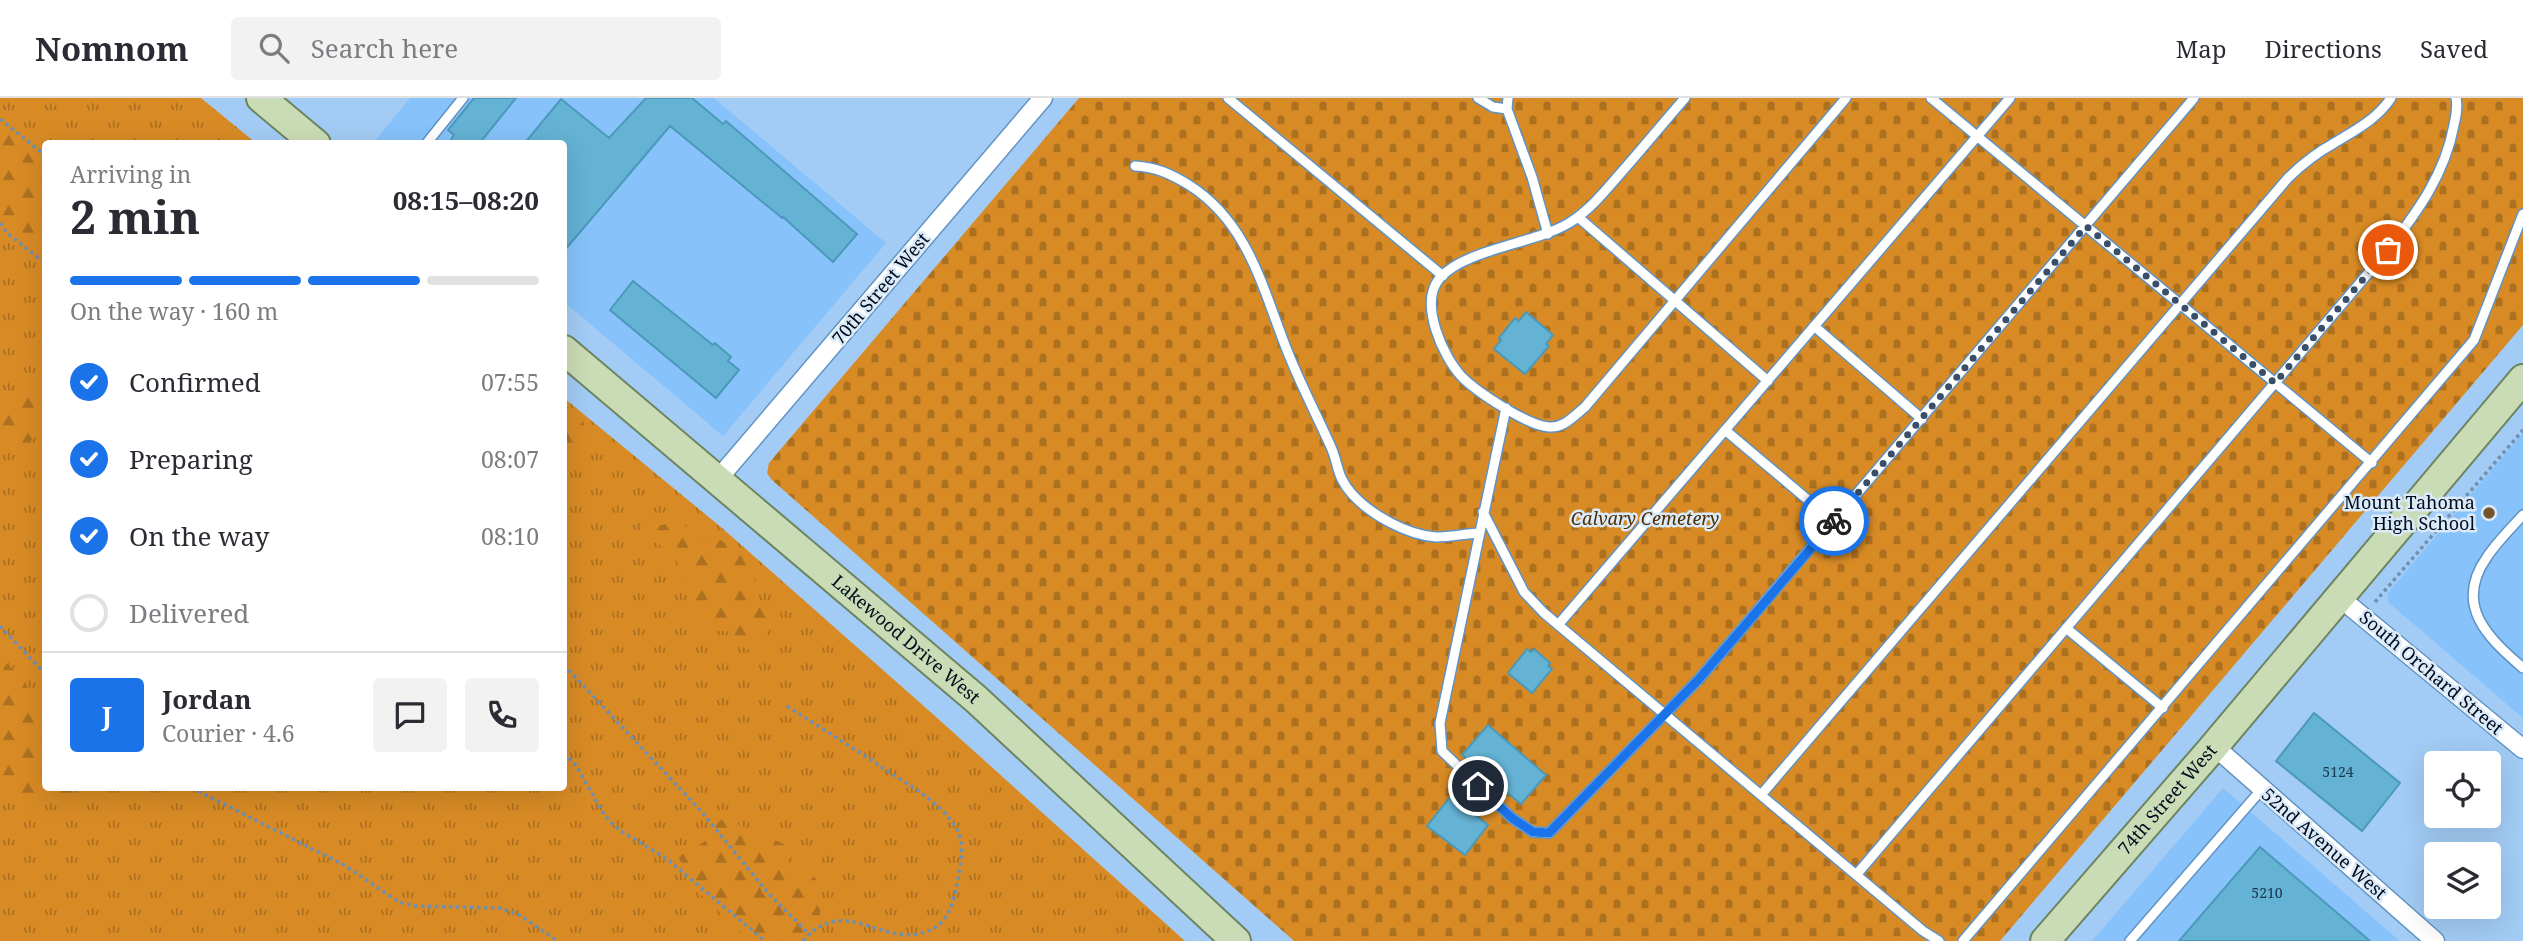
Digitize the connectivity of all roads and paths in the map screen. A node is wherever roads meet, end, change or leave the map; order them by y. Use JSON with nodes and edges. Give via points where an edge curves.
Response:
{"nodes":[{"id":1,"x":261,"y":98,"type":"edge"},
{"id":2,"x":463,"y":98,"type":"edge"},
{"id":3,"x":1043,"y":98,"type":"edge"},
{"id":4,"x":1227,"y":98,"type":"edge"},
{"id":5,"x":1478,"y":98,"type":"edge"},
{"id":6,"x":1508,"y":98,"type":"edge"},
{"id":7,"x":1685,"y":98,"type":"edge"},
{"id":8,"x":1846,"y":98,"type":"edge"},
{"id":9,"x":1931,"y":98,"type":"edge"},
{"id":10,"x":2010,"y":98,"type":"edge"},
{"id":11,"x":2194,"y":98,"type":"edge"},
{"id":12,"x":2391,"y":98,"type":"edge"},
{"id":13,"x":2456,"y":98,"type":"edge"},
{"id":14,"x":1507,"y":109,"type":"junction"},
{"id":15,"x":0,"y":119,"type":"edge"},
{"id":16,"x":1977,"y":136,"type":"junction"},
{"id":17,"x":311,"y":140,"type":"edge"},
{"id":18,"x":429,"y":140,"type":"edge"},
{"id":19,"x":42,"y":153,"type":"edge"},
{"id":20,"x":1135,"y":166,"type":"dead end"},
{"id":21,"x":2523,"y":214,"type":"edge"},
{"id":22,"x":1578,"y":217,"type":"junction"},
{"id":23,"x":0,"y":223,"type":"edge"},
{"id":24,"x":2086,"y":226,"type":"junction"},
{"id":25,"x":1548,"y":234,"type":"junction"},
{"id":26,"x":42,"y":261,"type":"edge"},
{"id":27,"x":1443,"y":276,"type":"junction"},
{"id":28,"x":1675,"y":302,"type":"junction"},
{"id":29,"x":2179,"y":305,"type":"junction"},
{"id":30,"x":1814,"y":326,"type":"junction"},
{"id":31,"x":567,"y":353,"type":"edge"},
{"id":32,"x":2523,"y":379,"type":"edge"},
{"id":33,"x":1768,"y":381,"type":"junction"},
{"id":34,"x":2275,"y":383,"type":"junction"},
{"id":35,"x":1506,"y":408,"type":"junction"},
{"id":36,"x":1922,"y":419,"type":"junction"},
{"id":37,"x":1725,"y":430,"type":"junction"},
{"id":38,"x":2523,"y":430,"type":"edge"},
{"id":39,"x":2372,"y":463,"type":"junction"},
{"id":40,"x":718,"y":479,"type":"junction"},
{"id":41,"x":1483,"y":512,"type":"junction"},
{"id":42,"x":2523,"y":514,"type":"edge"},
{"id":43,"x":1833,"y":522,"type":"junction"},
{"id":44,"x":1478,"y":533,"type":"junction"},
{"id":45,"x":2339,"y":597,"type":"junction"},
{"id":46,"x":2363,"y":617,"type":"junction"},
{"id":47,"x":1558,"y":625,"type":"junction"},
{"id":48,"x":0,"y":626,"type":"edge"},
{"id":49,"x":2066,"y":628,"type":"junction"},
{"id":50,"x":2523,"y":668,"type":"edge"},
{"id":51,"x":567,"y":669,"type":"edge"},
{"id":52,"x":42,"y":671,"type":"edge"},
{"id":53,"x":787,"y":706,"type":"dead end"},
{"id":54,"x":2163,"y":708,"type":"junction"},
{"id":55,"x":1665,"y":714,"type":"junction"},
{"id":56,"x":2214,"y":747,"type":"junction"},
{"id":57,"x":2523,"y":749,"type":"edge"},
{"id":58,"x":567,"y":756,"type":"edge"},
{"id":59,"x":2262,"y":789,"type":"junction"},
{"id":60,"x":198,"y":791,"type":"edge"},
{"id":61,"x":1761,"y":795,"type":"junction"},
{"id":62,"x":1857,"y":874,"type":"junction"},
{"id":63,"x":810,"y":935,"type":"junction"},
{"id":64,"x":558,"y":941,"type":"edge"},
{"id":65,"x":765,"y":941,"type":"edge"},
{"id":66,"x":803,"y":941,"type":"edge"},
{"id":67,"x":1236,"y":941,"type":"edge"},
{"id":68,"x":1939,"y":941,"type":"edge"},
{"id":69,"x":1963,"y":941,"type":"edge"},
{"id":70,"x":2045,"y":941,"type":"edge"},
{"id":71,"x":2130,"y":941,"type":"edge"},
{"id":72,"x":2435,"y":941,"type":"edge"}],
"edges":[{"from":1,"to":17,"type":"main road"},
{"from":2,"to":18,"type":"lane"},
{"from":3,"to":40,"type":"street","name":"70th Street West"},
{"from":4,"to":27,"type":"lane"},
{"from":5,"to":14,"type":"lane"},
{"from":6,"to":14,"type":"lane"},
{"from":7,"to":22,"type":"lane"},
{"from":8,"to":28,"type":"lane"},
{"from":9,"to":16,"type":"lane"},
{"from":10,"to":16,"type":"lane"},
{"from":11,"to":24,"type":"lane"},
{"from":12,"to":29,"type":"lane","via":[[2370,122],[2288,178]]},
{"from":13,"to":34,"type":"lane","via":[[2451,142],[2420,208]]},
{"from":14,"to":25,"type":"lane"},
{"from":15,"to":19,"type":"path"},
{"from":16,"to":24,"type":"lane"},
{"from":16,"to":30,"type":"lane"},
{"from":20,"to":44,"type":"lane","via":[[1154,167],[1198,191],[1236,230],[1250,252],[1338,473],[1352,494],[1376,514],[1406,529],[1434,537]]},
{"from":21,"to":39,"type":"lane","via":[[2474,340]]},
{"from":22,"to":25,"type":"lane"},
{"from":22,"to":28,"type":"lane"},
{"from":23,"to":26,"type":"path"},
{"from":24,"to":29,"type":"lane"},
{"from":24,"to":36,"type":"lane"},
{"from":25,"to":27,"type":"lane","via":[[1455,265]]},
{"from":27,"to":35,"type":"lane","via":[[1433,291],[1432,308],[1444,349],[1462,377]]},
{"from":28,"to":33,"type":"lane"},
{"from":28,"to":35,"type":"lane","via":[[1565,424],[1548,427]]},
{"from":29,"to":34,"type":"lane"},
{"from":29,"to":61,"type":"lane"},
{"from":30,"to":33,"type":"lane"},
{"from":30,"to":36,"type":"lane"},
{"from":31,"to":40,"type":"main road","name":"Lakewood Drive West"},
{"from":32,"to":45,"type":"main road","name":"74th Street West"},
{"from":33,"to":37,"type":"lane"},
{"from":34,"to":39,"type":"lane"},
{"from":34,"to":49,"type":"lane"},
{"from":35,"to":41,"type":"lane"},
{"from":36,"to":43,"type":"lane"},
{"from":37,"to":43,"type":"lane"},
{"from":37,"to":47,"type":"lane"},
{"from":38,"to":46,"type":"path"},
{"from":39,"to":54,"type":"lane"},
{"from":40,"to":67,"type":"main road","name":"Lakewood Drive West","via":[[975,699]]},
{"from":41,"to":44,"type":"lane"},
{"from":41,"to":47,"type":"lane","via":[[1524,592]]},
{"from":42,"to":50,"type":"lane","via":[[2486,558],[2475,581],[2474,607],[2482,628]]},
{"from":43,"to":55,"type":"lane"},
{"from":44,"to":55,"type":"lane","via":[[1440,723],[1442,751],[1460,770],[1512,818],[1533,832],[1549,833]]},
{"from":45,"to":46,"type":"street","name":"South Orchard Street"},
{"from":45,"to":56,"type":"main road","name":"74th Street West"},
{"from":46,"to":57,"type":"street","name":"South Orchard Street"},
{"from":47,"to":55,"type":"lane"},
{"from":48,"to":52,"type":"path"},
{"from":49,"to":54,"type":"lane"},
{"from":49,"to":62,"type":"lane"},
{"from":51,"to":63,"type":"path"},
{"from":53,"to":63,"type":"path","via":[[926,797],[951,819],[961,841],[957,886],[941,925],[902,936],[850,921],[835,922]]},
{"from":54,"to":69,"type":"lane"},
{"from":55,"to":61,"type":"lane"},
{"from":56,"to":59,"type":"street","name":"52nd Avenue West"},
{"from":56,"to":70,"type":"main road","name":"74th Street West"},
{"from":58,"to":65,"type":"path","via":[[619,830],[667,859]]},
{"from":59,"to":71,"type":"lane"},
{"from":59,"to":72,"type":"street","name":"52nd Avenue West"},
{"from":60,"to":64,"type":"path","via":[[344,864],[399,902],[501,908]]},
{"from":61,"to":62,"type":"lane"},
{"from":62,"to":68,"type":"lane"},
{"from":63,"to":66,"type":"path"}]}
